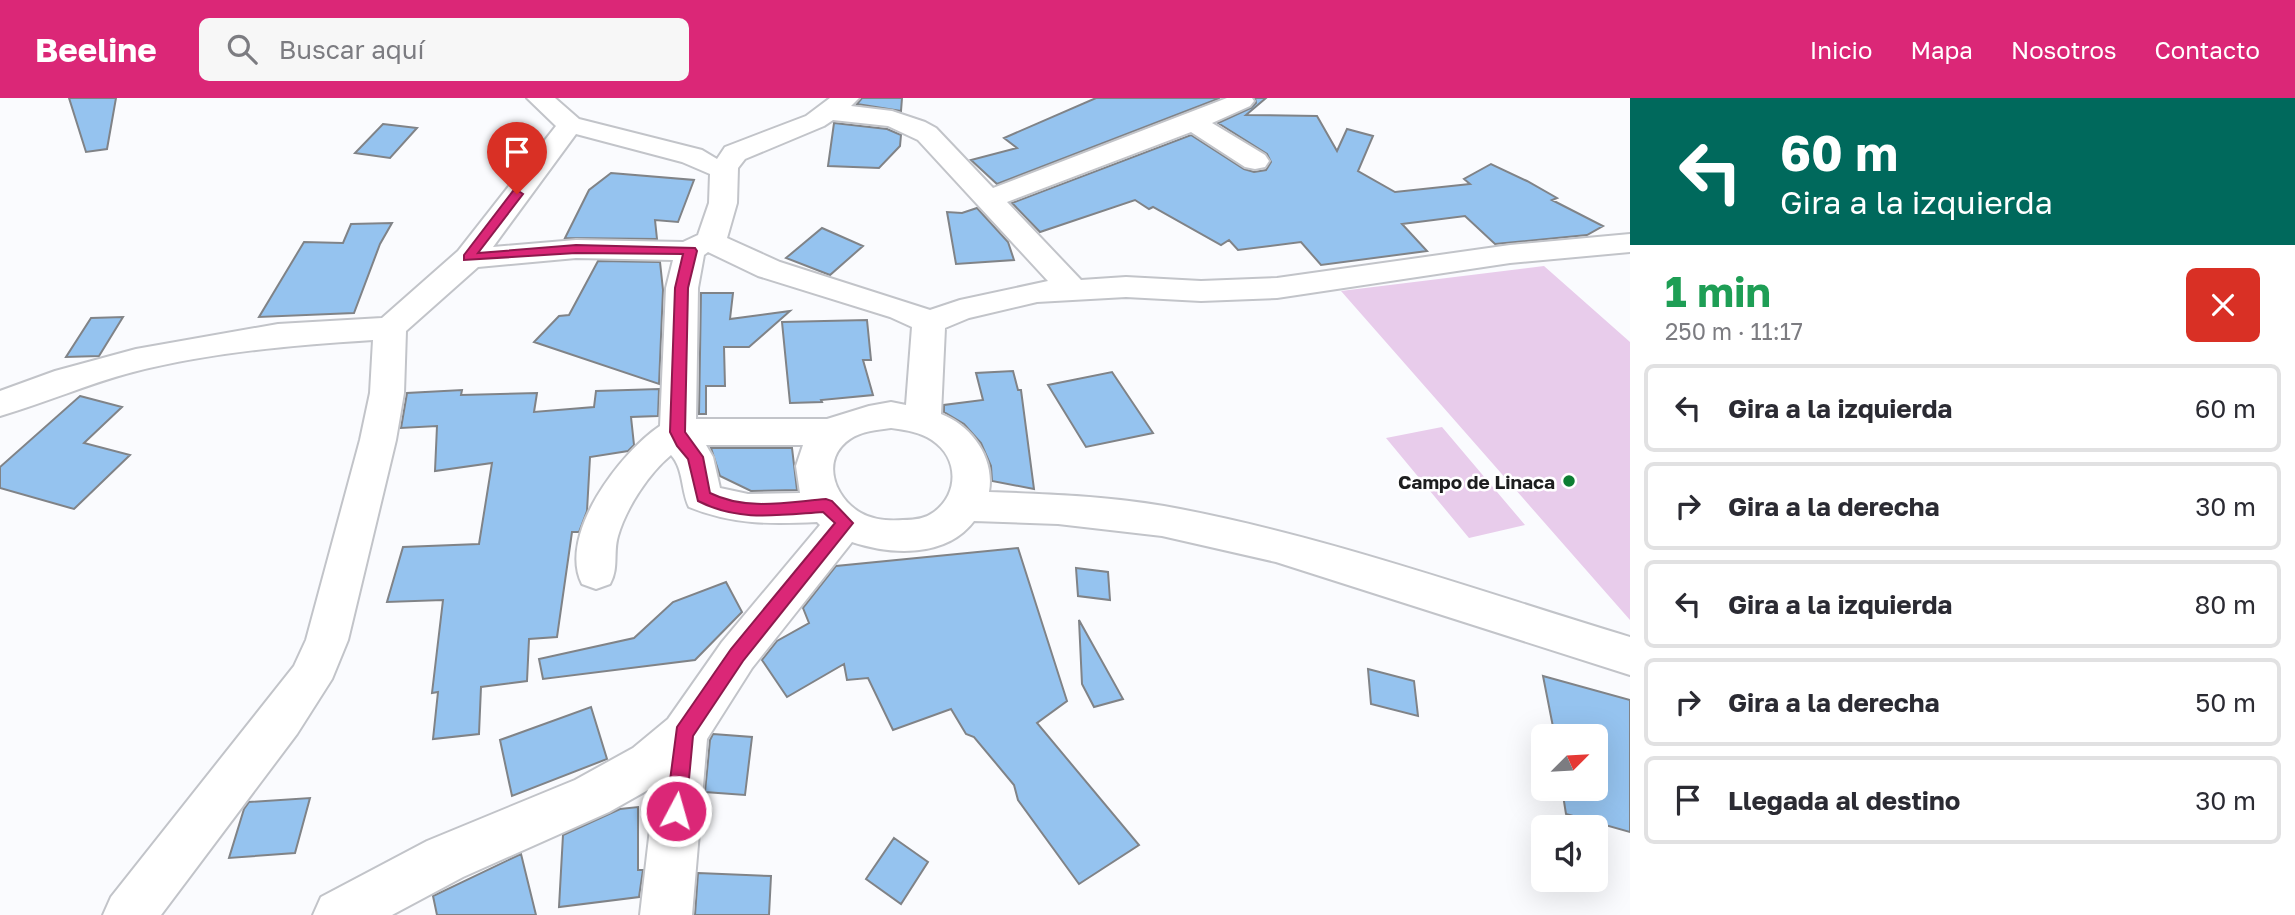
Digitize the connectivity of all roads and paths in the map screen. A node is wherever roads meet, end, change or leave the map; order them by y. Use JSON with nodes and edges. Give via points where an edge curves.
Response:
{"nodes":[{"id":1,"x":540,"y":98,"type":"edge"},
{"id":2,"x":1241,"y":101,"type":"dead end"},
{"id":3,"x":837,"y":105,"type":"edge"},
{"id":4,"x":1193,"y":122,"type":"junction"},
{"id":5,"x":570,"y":125,"type":"junction"},
{"id":6,"x":1255,"y":161,"type":"dead end"},
{"id":7,"x":724,"y":168,"type":"junction"},
{"id":8,"x":987,"y":200,"type":"junction"},
{"id":9,"x":1630,"y":243,"type":"edge"},
{"id":10,"x":700,"y":246,"type":"junction"},
{"id":11,"x":468,"y":258,"type":"junction"},
{"id":12,"x":1073,"y":290,"type":"junction"},
{"id":13,"x":929,"y":321,"type":"junction"},
{"id":14,"x":390,"y":328,"type":"junction"},
{"id":15,"x":0,"y":404,"type":"edge"},
{"id":16,"x":923,"y":421,"type":"junction"},
{"id":17,"x":677,"y":432,"type":"junction"},
{"id":18,"x":834,"y":432,"type":"junction"},
{"id":19,"x":966,"y":506,"type":"junction"},
{"id":20,"x":836,"y":514,"type":"junction"},
{"id":21,"x":596,"y":572,"type":"dead end"},
{"id":22,"x":1630,"y":656,"type":"edge"},
{"id":23,"x":684,"y":734,"type":"junction"},
{"id":24,"x":129,"y":915,"type":"edge"},
{"id":25,"x":339,"y":915,"type":"edge"},
{"id":26,"x":666,"y":915,"type":"edge"}],
"edges":[{"from":1,"to":5,"type":"street"},
{"from":2,"to":4,"type":"street"},
{"from":3,"to":7,"type":"street","via":[[815,121],[735,153]]},
{"from":3,"to":8,"type":"street","via":[[913,124]]},
{"from":4,"to":6,"type":"street"},
{"from":4,"to":8,"type":"street"},
{"from":5,"to":7,"type":"street"},
{"from":5,"to":11,"type":"street"},
{"from":7,"to":10,"type":"street","via":[[723,203]]},
{"from":8,"to":12,"type":"street"},
{"from":9,"to":12,"type":"street","via":[[1510,254],[1277,288]]},
{"from":10,"to":11,"type":"street"},
{"from":10,"to":13,"type":"street"},
{"from":10,"to":17,"type":"street","via":[[682,288]]},
{"from":11,"to":14,"type":"street"},
{"from":12,"to":13,"type":"street","via":[[1037,292]]},
{"from":13,"to":16,"type":"street"},
{"from":14,"to":15,"type":"street","via":[[278,335],[136,360]]},
{"from":14,"to":24,"type":"street","via":[[387,393],[378,440],[327,640],[310,679]]},
{"from":16,"to":18,"type":"street","via":[[881,416],[860,419]]},
{"from":16,"to":19,"type":"street","via":[[950,435],[968,457],[973,482]]},
{"from":17,"to":18,"type":"street"},
{"from":17,"to":20,"type":"street","via":[[695,457],[703,497],[749,510]]},
{"from":17,"to":21,"type":"street","via":[[655,448],[622,488],[598,537]]},
{"from":18,"to":20,"type":"street","via":[[817,452],[813,477]]},
{"from":19,"to":20,"type":"street","via":[[944,526],[912,536],[876,535]]},
{"from":19,"to":22,"type":"street","via":[[1058,509],[1162,521],[1276,546]]},
{"from":20,"to":23,"type":"street"},
{"from":23,"to":25,"type":"street","via":[[650,764],[592,796],[445,859]]},
{"from":23,"to":26,"type":"street"}]}
